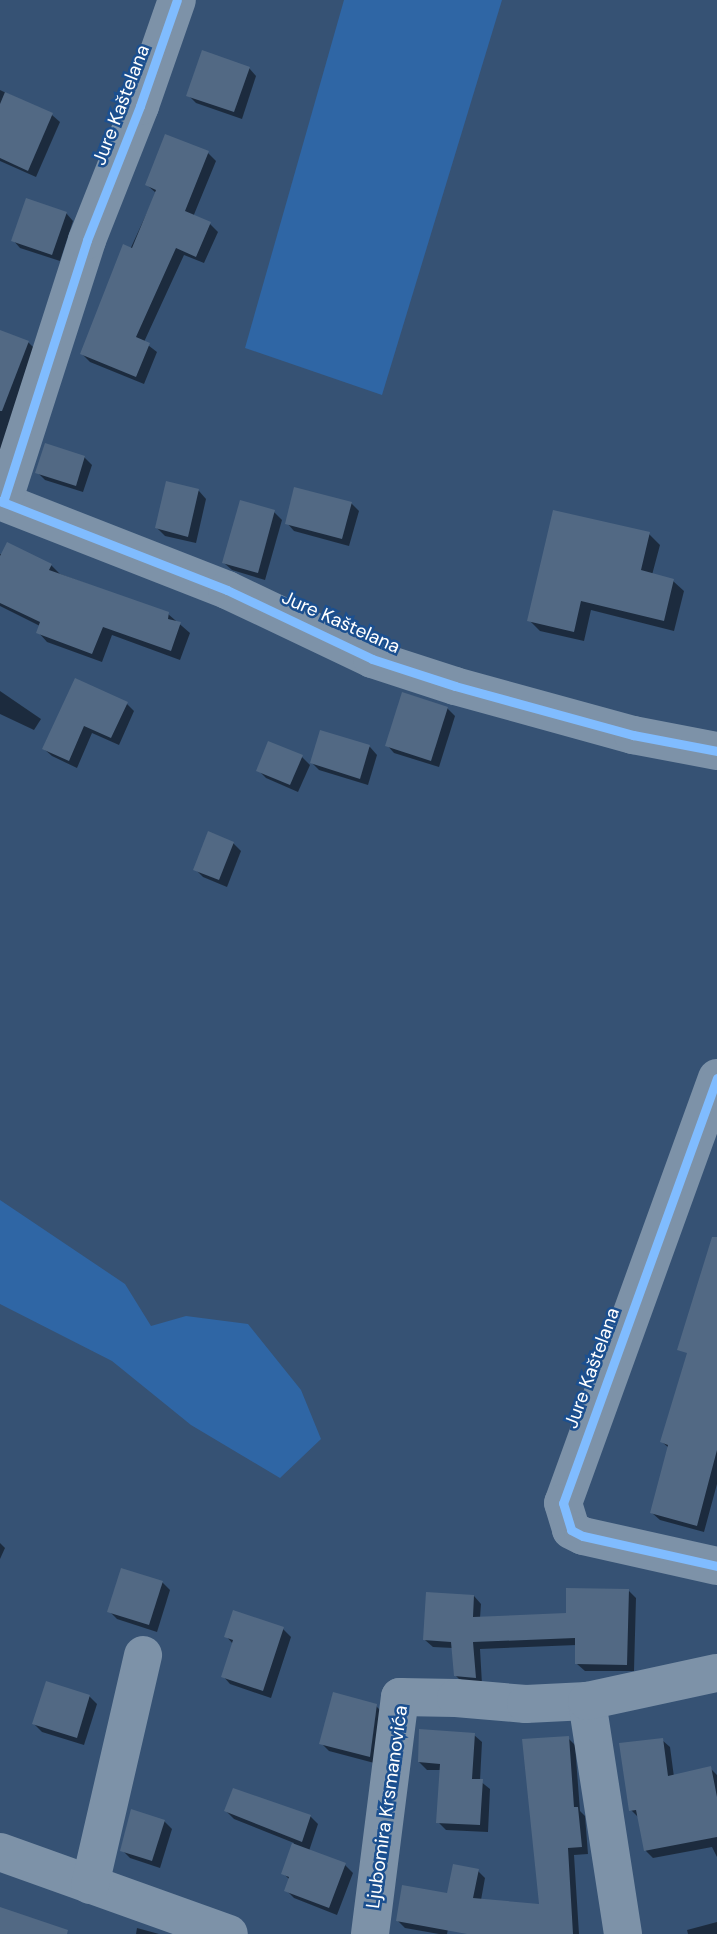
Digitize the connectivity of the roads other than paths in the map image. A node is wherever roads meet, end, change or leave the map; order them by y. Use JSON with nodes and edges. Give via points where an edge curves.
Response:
{"nodes":[{"id":1,"x":177,"y":0,"type":"edge"},
{"id":2,"x":1,"y":501,"type":"edge"},
{"id":3,"x":717,"y":751,"type":"edge"},
{"id":4,"x":717,"y":1077,"type":"edge"},
{"id":5,"x":717,"y":1566,"type":"edge"},
{"id":6,"x":143,"y":1655,"type":"dead end"},
{"id":7,"x":717,"y":1673,"type":"edge"},
{"id":8,"x":587,"y":1701,"type":"junction"},
{"id":9,"x":0,"y":1852,"type":"edge"},
{"id":10,"x":90,"y":1885,"type":"junction"},
{"id":11,"x":229,"y":1934,"type":"edge"},
{"id":12,"x":370,"y":1934,"type":"edge"},
{"id":13,"x":623,"y":1934,"type":"edge"}],
"edges":[{"from":1,"to":2,"type":"street","name":"Jure Kaštelana","via":[[87,240]]},
{"from":2,"to":3,"type":"street","name":"Jure Kaštelana","via":[[220,588],[372,659],[633,735]]},
{"from":4,"to":5,"type":"street","name":"Jure Kaštelana","via":[[564,1503],[570,1530],[583,1536]]},
{"from":6,"to":10,"type":"street"},
{"from":7,"to":8,"type":"street","name":"Ljubomira Krsmanovića"},
{"from":8,"to":12,"type":"street","name":"Ljubomira Krsmanovića","via":[[526,1704],[400,1698]]},
{"from":8,"to":13,"type":"street"},
{"from":9,"to":10,"type":"street"},
{"from":10,"to":11,"type":"street"}]}
